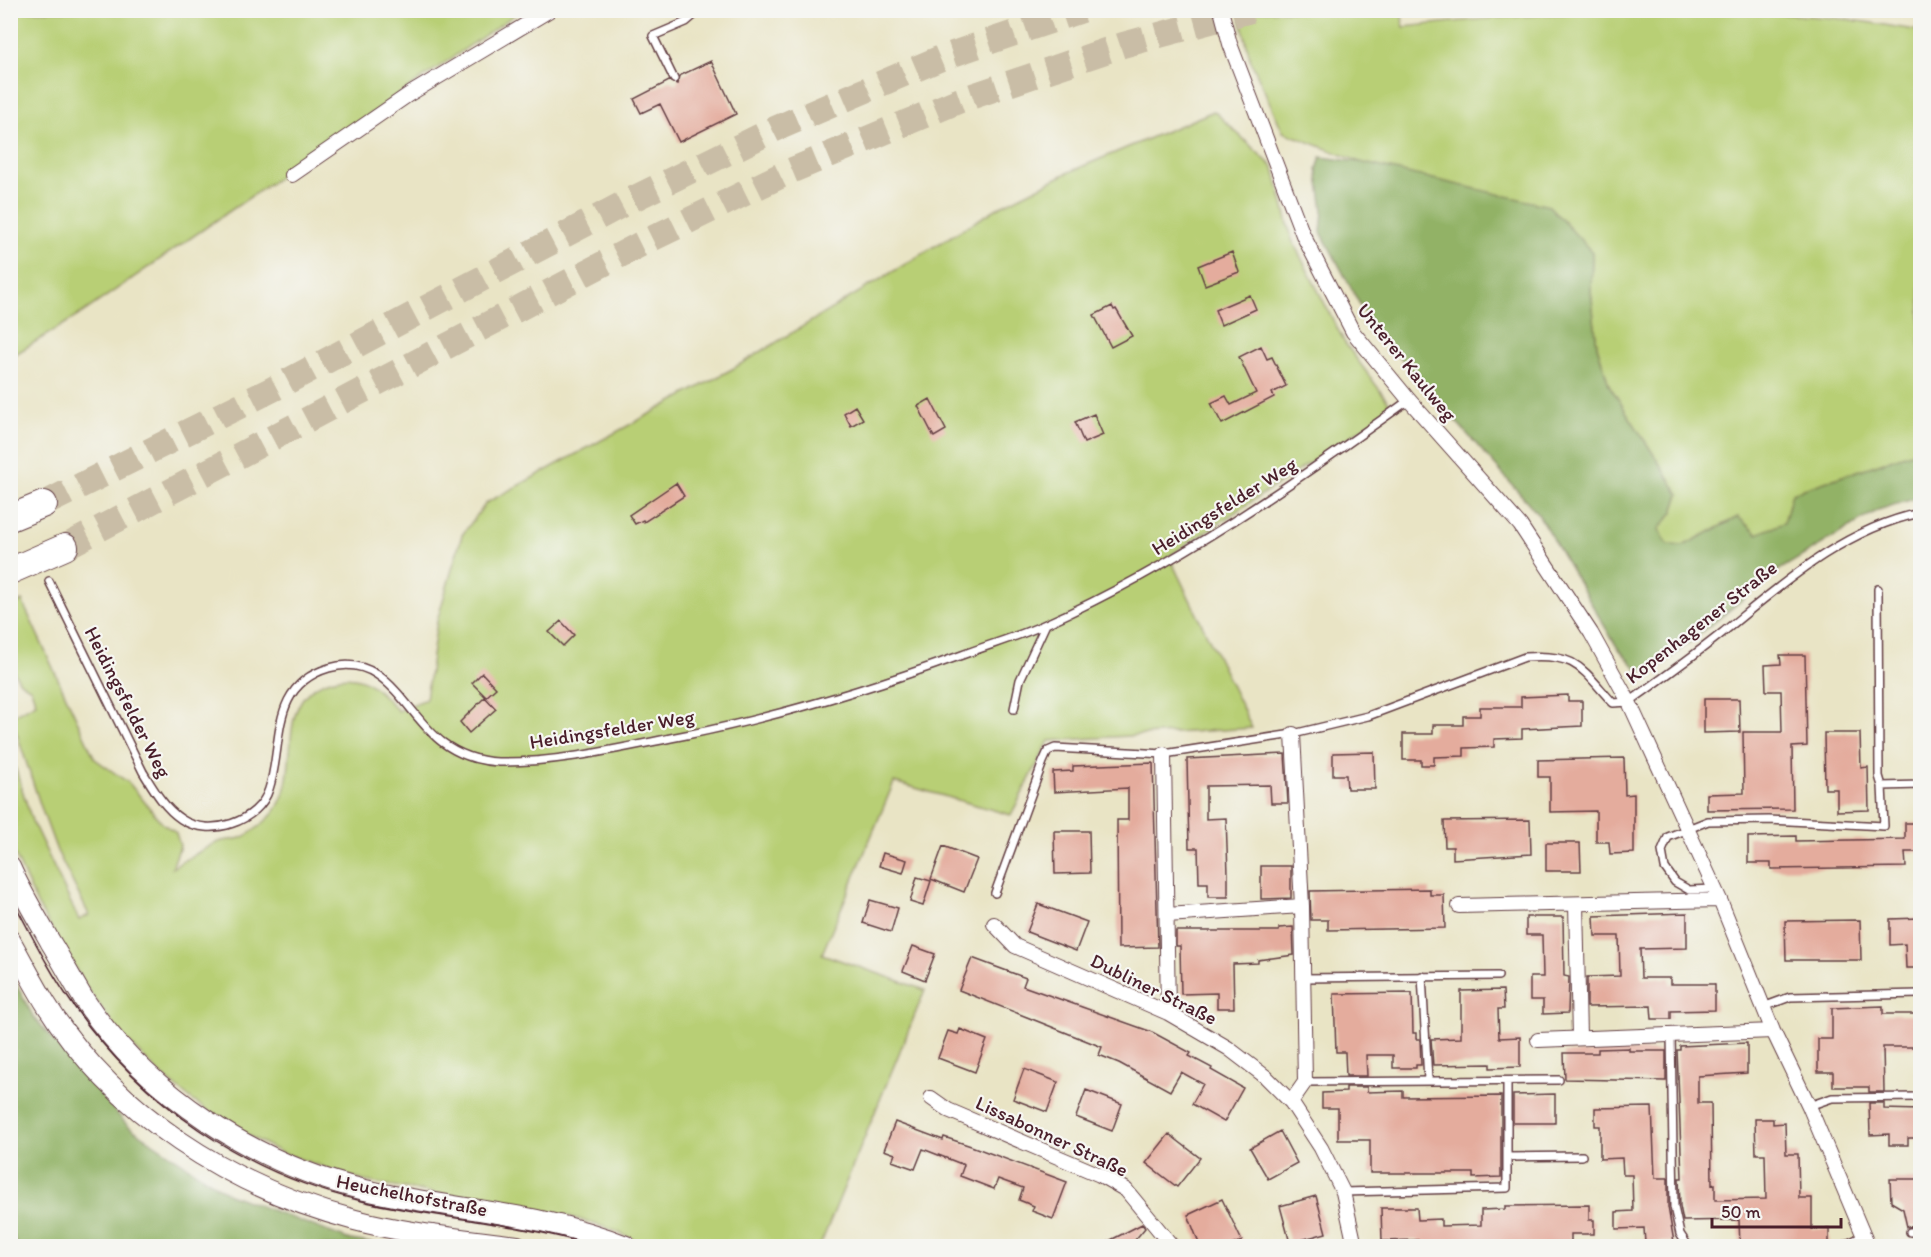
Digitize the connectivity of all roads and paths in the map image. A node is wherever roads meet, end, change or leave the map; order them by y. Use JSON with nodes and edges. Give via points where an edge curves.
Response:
{"nodes":[{"id":1,"x":550,"y":10,"type":"edge"},
{"id":2,"x":700,"y":10,"type":"edge"},
{"id":3,"x":1221,"y":10,"type":"edge"},
{"id":4,"x":674,"y":79,"type":"dead end"},
{"id":5,"x":292,"y":176,"type":"dead end"},
{"id":6,"x":1409,"y":400,"type":"junction"},
{"id":7,"x":44,"y":504,"type":"tunnel mouth"},
{"id":8,"x":1920,"y":513,"type":"edge"},
{"id":9,"x":10,"y":518,"type":"edge"},
{"id":10,"x":64,"y":547,"type":"tunnel mouth"},
{"id":11,"x":10,"y":571,"type":"edge"},
{"id":12,"x":49,"y":581,"type":"dead end"},
{"id":13,"x":1878,"y":589,"type":"dead end"},
{"id":14,"x":1046,"y":624,"type":"junction"},
{"id":15,"x":1629,"y":702,"type":"junction"},
{"id":16,"x":1014,"y":709,"type":"dead end"},
{"id":17,"x":1293,"y":734,"type":"junction"},
{"id":18,"x":1164,"y":754,"type":"junction"},
{"id":19,"x":1920,"y":785,"type":"edge"},
{"id":20,"x":1882,"y":786,"type":"junction"},
{"id":21,"x":1687,"y":829,"type":"junction"},
{"id":22,"x":10,"y":867,"type":"edge"},
{"id":23,"x":995,"y":894,"type":"dead end"},
{"id":24,"x":1717,"y":895,"type":"junction"},
{"id":25,"x":1575,"y":903,"type":"junction"},
{"id":26,"x":1302,"y":906,"type":"junction"},
{"id":27,"x":1459,"y":906,"type":"dead end"},
{"id":28,"x":1167,"y":915,"type":"junction"},
{"id":29,"x":994,"y":924,"type":"dead end"},
{"id":30,"x":10,"y":940,"type":"edge"},
{"id":31,"x":1422,"y":976,"type":"junction"},
{"id":32,"x":1498,"y":976,"type":"dead end"},
{"id":33,"x":1303,"y":978,"type":"junction"},
{"id":34,"x":1920,"y":994,"type":"edge"},
{"id":35,"x":1763,"y":1007,"type":"junction"},
{"id":36,"x":1168,"y":1013,"type":"junction"},
{"id":37,"x":1773,"y":1031,"type":"junction"},
{"id":38,"x":1671,"y":1035,"type":"junction"},
{"id":39,"x":1579,"y":1037,"type":"junction"},
{"id":40,"x":1539,"y":1040,"type":"dead end"},
{"id":41,"x":1428,"y":1080,"type":"junction"},
{"id":42,"x":1559,"y":1080,"type":"dead end"},
{"id":43,"x":1305,"y":1082,"type":"junction"},
{"id":44,"x":1507,"y":1082,"type":"junction"},
{"id":45,"x":1920,"y":1097,"type":"edge"},
{"id":46,"x":931,"y":1098,"type":"dead end"},
{"id":47,"x":1291,"y":1102,"type":"junction"},
{"id":48,"x":1809,"y":1106,"type":"junction"},
{"id":49,"x":1582,"y":1156,"type":"dead end"},
{"id":50,"x":1507,"y":1157,"type":"junction"},
{"id":51,"x":1343,"y":1192,"type":"junction"},
{"id":52,"x":1920,"y":1231,"type":"edge"},
{"id":53,"x":1910,"y":1232,"type":"dead end"},
{"id":54,"x":1866,"y":1241,"type":"edge"},
{"id":55,"x":517,"y":1246,"type":"edge"},
{"id":56,"x":626,"y":1246,"type":"edge"},
{"id":57,"x":1172,"y":1246,"type":"edge"},
{"id":58,"x":1355,"y":1246,"type":"edge"},
{"id":59,"x":1688,"y":1246,"type":"edge"},
{"id":60,"x":1843,"y":1246,"type":"edge"}],
"edges":[{"from":1,"to":5,"type":"street","via":[[408,95]]},
{"from":2,"to":4,"type":"lane","via":[[686,22],[653,36]]},
{"from":3,"to":6,"type":"street","name":"Unterer Kaulweg","via":[[1230,44],[1308,245],[1353,332]]},
{"from":6,"to":14,"type":"lane","name":"Heidingsfelder Weg","via":[[1279,493],[1165,563]]},
{"from":6,"to":15,"type":"street","name":"Unterer Kaulweg","via":[[1520,525],[1591,633]]},
{"from":7,"to":9,"type":"highway"},
{"from":8,"to":15,"type":"lane","name":"Kopenhagener Straße","via":[[1893,519],[1851,538],[1785,580]]},
{"from":10,"to":11,"type":"highway"},
{"from":12,"to":14,"type":"lane","name":"Heidingsfelder Weg","via":[[142,772],[162,801],[182,820],[202,826],[229,826],[250,815],[269,792],[279,720],[305,680],[330,668],[352,666],[372,671],[394,688],[439,740],[461,754],[494,762],[547,760],[721,728],[824,701]]},
{"from":13,"to":20,"type":"lane"},
{"from":14,"to":16,"type":"lane","via":[[1020,680]]},
{"from":15,"to":17,"type":"lane","via":[[1613,703],[1589,674],[1573,662],[1549,655],[1525,657],[1368,716]]},
{"from":15,"to":21,"type":"street","name":"Kopenhagener Straße"},
{"from":17,"to":18,"type":"lane"},
{"from":17,"to":26,"type":"street"},
{"from":18,"to":23,"type":"lane","via":[[1055,748],[1048,751]]},
{"from":18,"to":28,"type":"street"},
{"from":19,"to":20,"type":"lane"},
{"from":20,"to":21,"type":"lane","via":[[1884,826],[1769,820],[1708,821]]},
{"from":21,"to":24,"type":"street","name":"Kopenhagener Straße"},
{"from":21,"to":24,"type":"lane","via":[[1668,837],[1662,851],[1665,868],[1675,882],[1689,890]]},
{"from":22,"to":56,"type":"main road","name":"Heuchelhofstraße","via":[[84,999],[126,1051],[177,1099],[245,1144],[295,1169],[366,1190],[518,1215]]},
{"from":24,"to":25,"type":"street"},
{"from":24,"to":35,"type":"street","name":"Kopenhagener Straße"},
{"from":25,"to":27,"type":"street"},
{"from":25,"to":39,"type":"street"},
{"from":26,"to":28,"type":"street"},
{"from":26,"to":33,"type":"street"},
{"from":28,"to":36,"type":"street"},
{"from":29,"to":36,"type":"street","name":"Dubliner Straße","via":[[1015,946]]},
{"from":30,"to":55,"type":"main road","name":"Heuchelhofstraße","via":[[46,1005],[92,1064],[145,1116],[240,1179],[289,1200],[356,1221]]},
{"from":31,"to":32,"type":"lane"},
{"from":31,"to":33,"type":"lane"},
{"from":31,"to":41,"type":"lane"},
{"from":33,"to":43,"type":"street"},
{"from":34,"to":35,"type":"lane","via":[[1790,997]]},
{"from":35,"to":37,"type":"street","name":"Kopenhagener Straße"},
{"from":36,"to":47,"type":"street","name":"Dubliner Straße","via":[[1228,1048]]},
{"from":37,"to":38,"type":"street"},
{"from":37,"to":48,"type":"street","name":"Kopenhagener Straße"},
{"from":38,"to":39,"type":"street"},
{"from":38,"to":59,"type":"lane","via":[[1674,1207],[1680,1234]]},
{"from":39,"to":40,"type":"street"},
{"from":41,"to":43,"type":"lane"},
{"from":41,"to":44,"type":"lane"},
{"from":42,"to":44,"type":"lane"},
{"from":43,"to":47,"type":"street"},
{"from":44,"to":50,"type":"lane"},
{"from":45,"to":48,"type":"lane","via":[[1832,1098]]},
{"from":46,"to":57,"type":"street","name":"Lissabonner Straße","via":[[948,1110],[1100,1175],[1126,1191]]},
{"from":47,"to":51,"type":"street","name":"Dubliner Straße"},
{"from":48,"to":54,"type":"street","name":"Kopenhagener Straße"},
{"from":49,"to":50,"type":"lane"},
{"from":50,"to":51,"type":"lane","via":[[1507,1188]]},
{"from":51,"to":58,"type":"street","name":"Dubliner Straße"},
{"from":52,"to":53,"type":"lane"},
{"from":54,"to":60,"type":"lane","name":"Kopenhagener Straße"}]}
